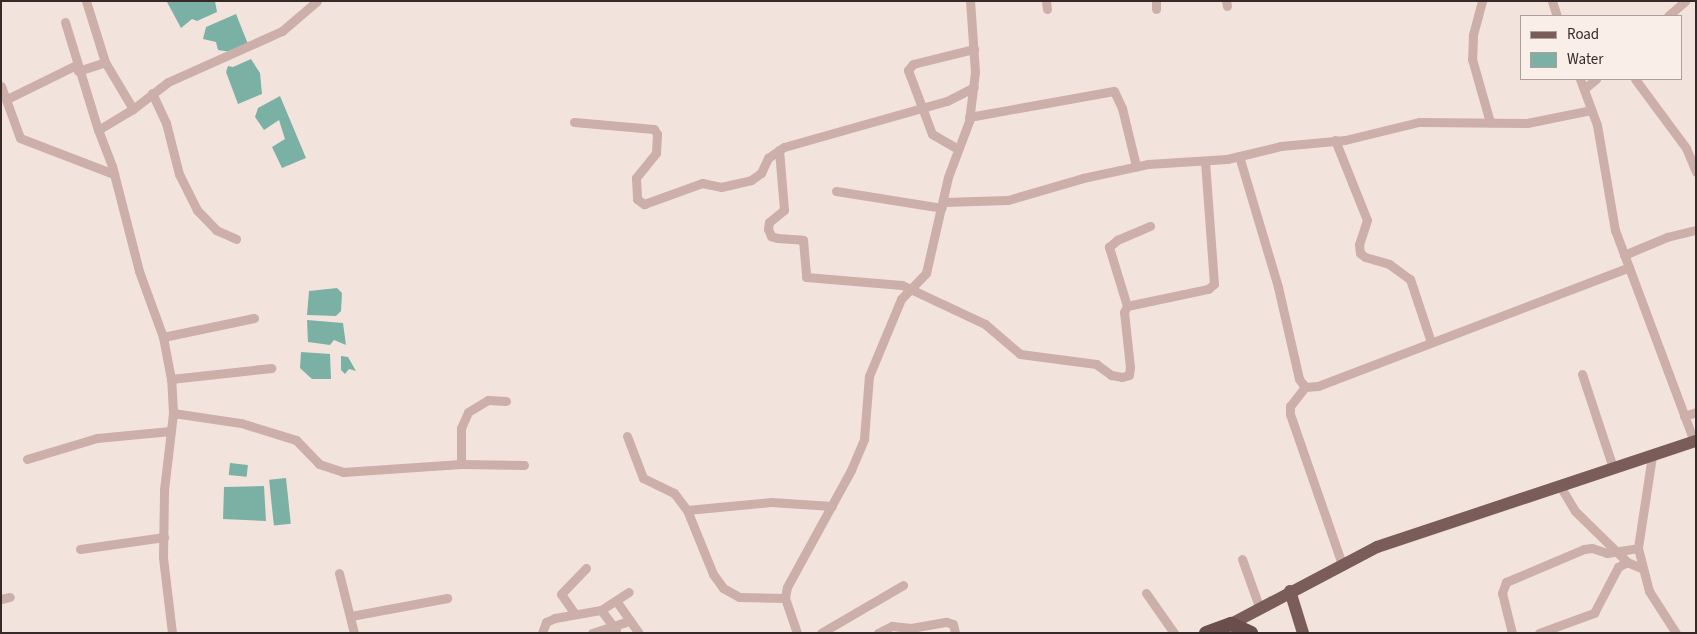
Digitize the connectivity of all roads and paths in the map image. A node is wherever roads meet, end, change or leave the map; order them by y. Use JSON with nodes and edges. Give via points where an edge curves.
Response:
{"nodes":[{"id":1,"x":86,"y":1,"type":"edge"},
{"id":2,"x":317,"y":1,"type":"edge"},
{"id":3,"x":970,"y":1,"type":"edge"},
{"id":4,"x":1482,"y":1,"type":"edge"},
{"id":5,"x":1552,"y":1,"type":"edge"},
{"id":6,"x":1685,"y":1,"type":"edge"},
{"id":7,"x":1557,"y":15,"type":"edge"},
{"id":8,"x":1669,"y":15,"type":"edge"},
{"id":9,"x":65,"y":22,"type":"dead end"},
{"id":10,"x":974,"y":49,"type":"junction"},
{"id":11,"x":105,"y":62,"type":"junction"},
{"id":12,"x":77,"y":68,"type":"junction"},
{"id":13,"x":1580,"y":80,"type":"edge"},
{"id":14,"x":1595,"y":80,"type":"edge"},
{"id":15,"x":1636,"y":80,"type":"edge"},
{"id":16,"x":1,"y":86,"type":"edge"},
{"id":17,"x":974,"y":86,"type":"junction"},
{"id":18,"x":1584,"y":89,"type":"junction"},
{"id":19,"x":152,"y":93,"type":"junction"},
{"id":20,"x":7,"y":99,"type":"junction"},
{"id":21,"x":920,"y":107,"type":"junction"},
{"id":22,"x":133,"y":109,"type":"junction"},
{"id":23,"x":1591,"y":110,"type":"junction"},
{"id":24,"x":970,"y":117,"type":"junction"},
{"id":25,"x":574,"y":122,"type":"dead end"},
{"id":26,"x":1490,"y":122,"type":"junction"},
{"id":27,"x":98,"y":130,"type":"junction"},
{"id":28,"x":1335,"y":140,"type":"junction"},
{"id":29,"x":958,"y":149,"type":"junction"},
{"id":30,"x":779,"y":150,"type":"junction"},
{"id":31,"x":1239,"y":156,"type":"junction"},
{"id":32,"x":1205,"y":161,"type":"junction"},
{"id":33,"x":1136,"y":166,"type":"junction"},
{"id":34,"x":1696,"y":172,"type":"edge"},
{"id":35,"x":114,"y":174,"type":"junction"},
{"id":36,"x":836,"y":191,"type":"dead end"},
{"id":37,"x":942,"y":205,"type":"junction"},
{"id":38,"x":1150,"y":226,"type":"dead end"},
{"id":39,"x":1696,"y":230,"type":"edge"},
{"id":40,"x":236,"y":239,"type":"dead end"},
{"id":41,"x":1624,"y":255,"type":"junction"},
{"id":42,"x":1629,"y":267,"type":"junction"},
{"id":43,"x":911,"y":290,"type":"junction"},
{"id":44,"x":1127,"y":306,"type":"junction"},
{"id":45,"x":254,"y":318,"type":"dead end"},
{"id":46,"x":163,"y":337,"type":"junction"},
{"id":47,"x":1431,"y":342,"type":"junction"},
{"id":48,"x":270,"y":368,"type":"dead end"},
{"id":49,"x":1582,"y":374,"type":"dead end"},
{"id":50,"x":171,"y":379,"type":"junction"},
{"id":51,"x":1305,"y":387,"type":"junction"},
{"id":52,"x":506,"y":401,"type":"dead end"},
{"id":53,"x":1696,"y":412,"type":"edge"},
{"id":54,"x":173,"y":413,"type":"junction"},
{"id":55,"x":1684,"y":416,"type":"junction"},
{"id":56,"x":171,"y":431,"type":"junction"},
{"id":57,"x":628,"y":436,"type":"dead end"},
{"id":58,"x":1695,"y":441,"type":"edge"},
{"id":59,"x":1652,"y":456,"type":"junction"},
{"id":60,"x":27,"y":459,"type":"dead end"},
{"id":61,"x":461,"y":464,"type":"junction"},
{"id":62,"x":524,"y":465,"type":"dead end"},
{"id":63,"x":1613,"y":468,"type":"junction"},
{"id":64,"x":1560,"y":486,"type":"junction"},
{"id":65,"x":832,"y":506,"type":"junction"},
{"id":66,"x":687,"y":510,"type":"junction"},
{"id":67,"x":164,"y":537,"type":"junction"},
{"id":68,"x":1638,"y":548,"type":"junction"},
{"id":69,"x":80,"y":549,"type":"dead end"},
{"id":70,"x":1617,"y":552,"type":"junction"},
{"id":71,"x":1242,"y":559,"type":"dead end"},
{"id":72,"x":1627,"y":562,"type":"junction"},
{"id":73,"x":1342,"y":564,"type":"junction"},
{"id":74,"x":586,"y":568,"type":"dead end"},
{"id":75,"x":1641,"y":568,"type":"junction"},
{"id":76,"x":339,"y":573,"type":"dead end"},
{"id":77,"x":903,"y":584,"type":"dead end"},
{"id":78,"x":1290,"y":591,"type":"junction"},
{"id":79,"x":629,"y":592,"type":"dead end"},
{"id":80,"x":1146,"y":593,"type":"dead end"},
{"id":81,"x":447,"y":598,"type":"dead end"},
{"id":82,"x":785,"y":598,"type":"junction"},
{"id":83,"x":616,"y":602,"type":"junction"},
{"id":84,"x":1260,"y":609,"type":"junction"},
{"id":85,"x":601,"y":610,"type":"junction"},
{"id":86,"x":575,"y":614,"type":"junction"},
{"id":87,"x":351,"y":616,"type":"junction"},
{"id":88,"x":630,"y":621,"type":"junction"},
{"id":89,"x":1231,"y":624,"type":"junction"},
{"id":90,"x":616,"y":630,"type":"edge"},
{"id":91,"x":172,"y":633,"type":"edge"},
{"id":92,"x":354,"y":633,"type":"edge"},
{"id":93,"x":542,"y":633,"type":"edge"},
{"id":94,"x":592,"y":633,"type":"edge"},
{"id":95,"x":639,"y":633,"type":"edge"},
{"id":96,"x":797,"y":633,"type":"edge"},
{"id":97,"x":821,"y":633,"type":"edge"},
{"id":98,"x":878,"y":633,"type":"edge"},
{"id":99,"x":955,"y":633,"type":"edge"},
{"id":100,"x":1174,"y":633,"type":"edge"},
{"id":101,"x":1206,"y":633,"type":"edge"},
{"id":102,"x":1251,"y":633,"type":"edge"},
{"id":103,"x":1303,"y":633,"type":"edge"},
{"id":104,"x":1512,"y":633,"type":"edge"},
{"id":105,"x":1539,"y":633,"type":"edge"},
{"id":106,"x":1676,"y":633,"type":"edge"}],
"edges":[{"from":1,"to":11,"type":"street"},
{"from":2,"to":19,"type":"street","via":[[282,30],[168,82]]},
{"from":3,"to":10,"type":"street"},
{"from":4,"to":26,"type":"street","via":[[1473,35],[1472,59]]},
{"from":5,"to":7,"type":"street"},
{"from":6,"to":8,"type":"street"},
{"from":9,"to":12,"type":"street"},
{"from":10,"to":17,"type":"street"},
{"from":10,"to":21,"type":"street","via":[[910,66]]},
{"from":11,"to":12,"type":"street"},
{"from":11,"to":22,"type":"street"},
{"from":12,"to":20,"type":"street"},
{"from":12,"to":27,"type":"street"},
{"from":13,"to":18,"type":"street"},
{"from":14,"to":18,"type":"street"},
{"from":15,"to":34,"type":"street","via":[[1686,148]]},
{"from":16,"to":20,"type":"street"},
{"from":17,"to":21,"type":"street","via":[[947,100]]},
{"from":17,"to":24,"type":"street"},
{"from":18,"to":23,"type":"street"},
{"from":19,"to":22,"type":"street"},
{"from":19,"to":40,"type":"street","via":[[166,123],[179,174],[197,210],[216,230]]},
{"from":20,"to":35,"type":"street","via":[[20,138]]},
{"from":21,"to":29,"type":"street","via":[[932,134]]},
{"from":21,"to":30,"type":"street"},
{"from":22,"to":27,"type":"street"},
{"from":23,"to":26,"type":"street","via":[[1527,123]]},
{"from":23,"to":41,"type":"street","via":[[1615,230]]},
{"from":24,"to":29,"type":"street"},
{"from":24,"to":33,"type":"street","via":[[1114,91]]},
{"from":25,"to":30,"type":"street","via":[[654,129],[657,134],[656,152],[636,178],[637,198],[644,204],[702,183],[721,187],[758,177],[768,158]]},
{"from":26,"to":28,"type":"street","via":[[1419,122]]},
{"from":27,"to":35,"type":"street"},
{"from":28,"to":31,"type":"street","via":[[1281,146]]},
{"from":28,"to":47,"type":"street","via":[[1368,220],[1359,244],[1360,253],[1389,264],[1410,279]]},
{"from":29,"to":37,"type":"street"},
{"from":30,"to":43,"type":"street","via":[[784,210],[769,222],[768,229],[771,236],[777,238],[803,240],[806,277],[884,281]]},
{"from":31,"to":32,"type":"street"},
{"from":31,"to":51,"type":"street","via":[[1278,287],[1299,378]]},
{"from":32,"to":33,"type":"street"},
{"from":32,"to":44,"type":"street","via":[[1214,284],[1208,289]]},
{"from":33,"to":37,"type":"street","via":[[1008,200]]},
{"from":35,"to":46,"type":"street","via":[[139,271]]},
{"from":36,"to":37,"type":"street"},
{"from":37,"to":43,"type":"street","via":[[926,273]]},
{"from":38,"to":44,"type":"street","via":[[1117,240],[1109,247]]},
{"from":39,"to":41,"type":"street","via":[[1667,237]]},
{"from":41,"to":42,"type":"street"},
{"from":42,"to":47,"type":"street"},
{"from":42,"to":55,"type":"street"},
{"from":43,"to":44,"type":"street","via":[[985,324],[1020,354],[1096,364],[1111,375],[1122,377],[1129,375],[1130,367],[1124,312]]},
{"from":43,"to":65,"type":"street","via":[[897,306],[872,364],[868,376],[864,439]]},
{"from":45,"to":46,"type":"street"},
{"from":46,"to":50,"type":"street"},
{"from":47,"to":51,"type":"street","via":[[1318,386]]},
{"from":48,"to":50,"type":"street"},
{"from":49,"to":63,"type":"street"},
{"from":50,"to":54,"type":"street"},
{"from":51,"to":73,"type":"street","via":[[1290,406],[1290,414]]},
{"from":52,"to":61,"type":"street","via":[[488,400],[468,412],[462,428]]},
{"from":53,"to":55,"type":"street"},
{"from":54,"to":56,"type":"street"},
{"from":54,"to":61,"type":"street","via":[[241,424],[296,440],[319,464],[343,472]]},
{"from":55,"to":58,"type":"street"},
{"from":56,"to":60,"type":"street","via":[[96,438]]},
{"from":56,"to":67,"type":"street","via":[[164,490]]},
{"from":57,"to":66,"type":"street","via":[[644,478],[674,494]]},
{"from":58,"to":59,"type":"main road"},
{"from":59,"to":63,"type":"main road"},
{"from":59,"to":68,"type":"street"},
{"from":61,"to":62,"type":"street"},
{"from":63,"to":64,"type":"main road"},
{"from":64,"to":70,"type":"street","via":[[1576,511]]},
{"from":64,"to":73,"type":"main road","via":[[1376,547]]},
{"from":65,"to":66,"type":"street","via":[[771,502]]},
{"from":65,"to":82,"type":"street","via":[[794,571]]},
{"from":66,"to":82,"type":"street","via":[[722,588],[740,597]]},
{"from":67,"to":69,"type":"street"},
{"from":67,"to":91,"type":"street"},
{"from":68,"to":70,"type":"street"},
{"from":68,"to":75,"type":"street"},
{"from":70,"to":72,"type":"street"},
{"from":70,"to":104,"type":"street","via":[[1584,549],[1506,582],[1502,593]]},
{"from":71,"to":84,"type":"street"},
{"from":72,"to":75,"type":"street"},
{"from":72,"to":105,"type":"street","via":[[1618,567],[1594,613]]},
{"from":73,"to":78,"type":"main road"},
{"from":74,"to":86,"type":"street","via":[[561,594]]},
{"from":75,"to":106,"type":"street","via":[[1649,591]]},
{"from":76,"to":87,"type":"street"},
{"from":77,"to":97,"type":"street"},
{"from":78,"to":84,"type":"main road"},
{"from":78,"to":103,"type":"main road"},
{"from":79,"to":83,"type":"street"},
{"from":80,"to":100,"type":"street"},
{"from":81,"to":87,"type":"street"},
{"from":82,"to":96,"type":"street"},
{"from":83,"to":85,"type":"street"},
{"from":83,"to":88,"type":"street"},
{"from":84,"to":89,"type":"main road"},
{"from":85,"to":86,"type":"street"},
{"from":85,"to":90,"type":"street"},
{"from":86,"to":93,"type":"street","via":[[546,622]]},
{"from":87,"to":92,"type":"street"},
{"from":88,"to":90,"type":"street"},
{"from":88,"to":95,"type":"street"},
{"from":89,"to":101,"type":"highway"},
{"from":89,"to":102,"type":"highway"},
{"from":90,"to":94,"type":"street"},
{"from":98,"to":99,"type":"street","via":[[892,626],[911,628],[946,622],[953,624]]}]}
